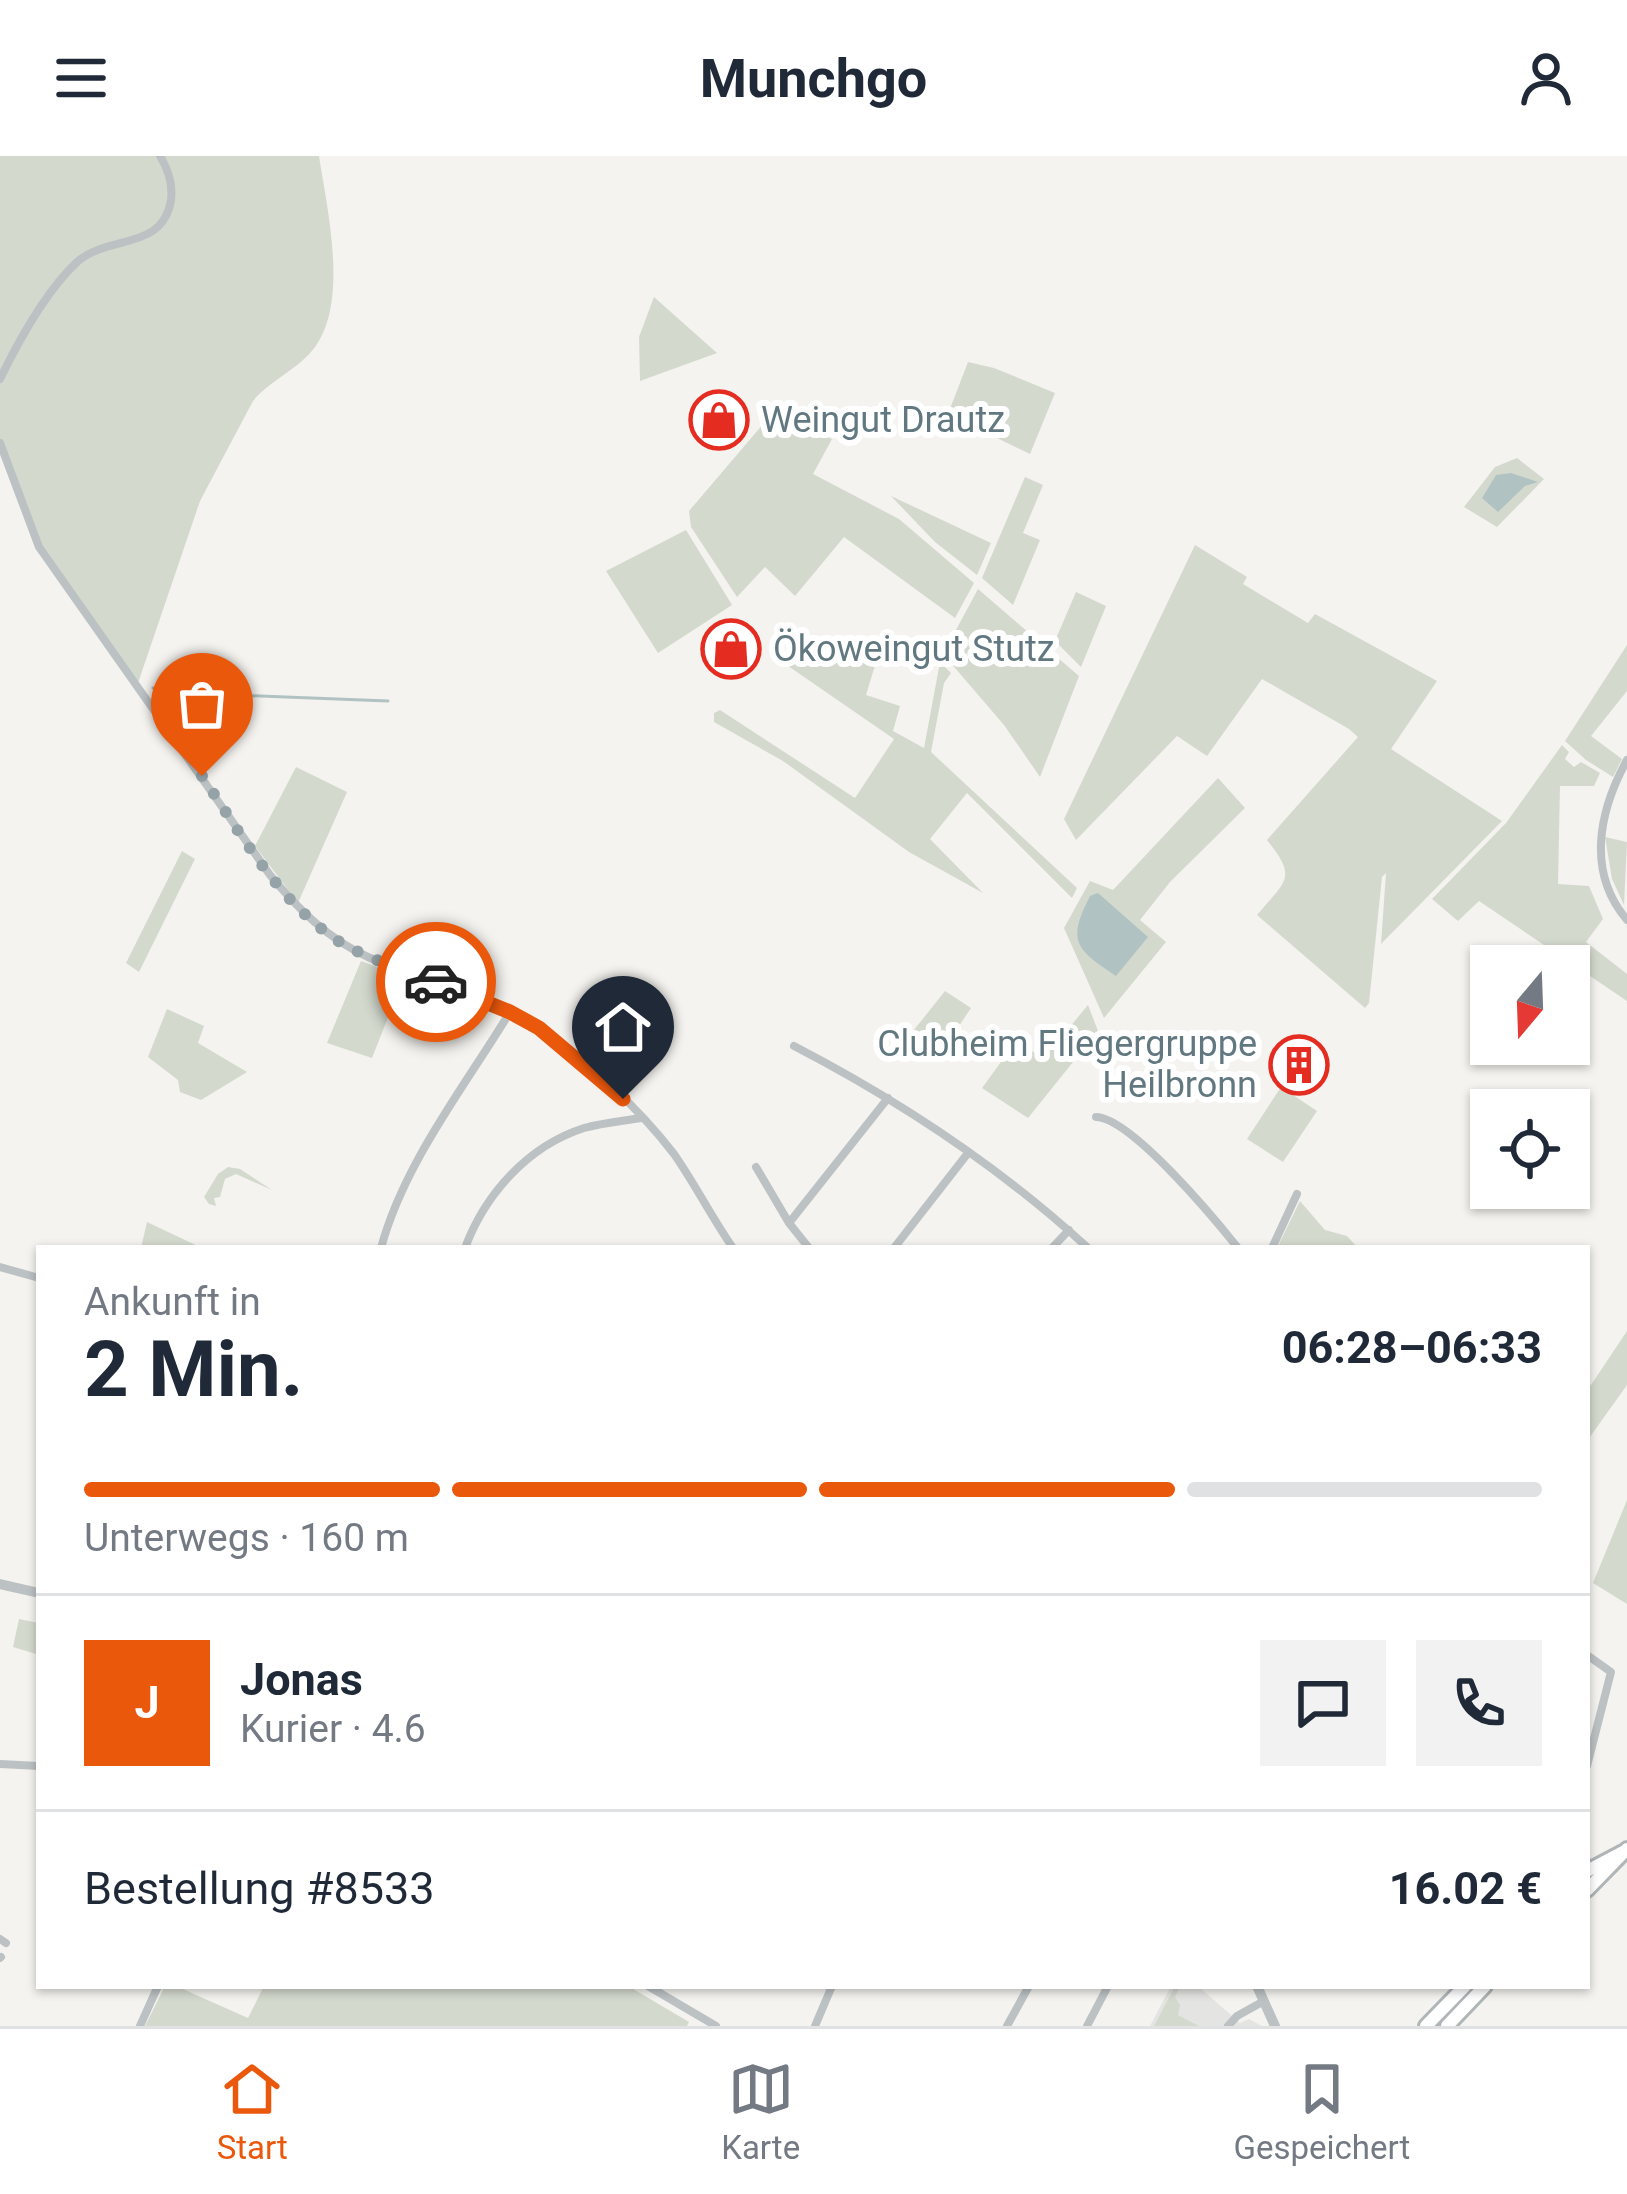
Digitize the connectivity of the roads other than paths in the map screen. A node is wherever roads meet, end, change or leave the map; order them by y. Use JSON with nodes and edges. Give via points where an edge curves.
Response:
{"nodes":[{"id":1,"x":160,"y":156,"type":"edge"},
{"id":2,"x":0,"y":379,"type":"edge"},
{"id":3,"x":0,"y":443,"type":"edge"},
{"id":4,"x":1627,"y":760,"type":"edge"},
{"id":5,"x":1627,"y":920,"type":"edge"},
{"id":6,"x":510,"y":1012,"type":"junction"},
{"id":7,"x":794,"y":1046,"type":"dead end"},
{"id":8,"x":888,"y":1098,"type":"junction"},
{"id":9,"x":1096,"y":1117,"type":"dead end"},
{"id":10,"x":643,"y":1118,"type":"junction"},
{"id":11,"x":968,"y":1153,"type":"junction"},
{"id":12,"x":756,"y":1167,"type":"dead end"},
{"id":13,"x":1298,"y":1195,"type":"dead end"},
{"id":14,"x":789,"y":1223,"type":"junction"},
{"id":15,"x":1069,"y":1230,"type":"junction"},
{"id":16,"x":382,"y":1245,"type":"edge"},
{"id":17,"x":466,"y":1245,"type":"edge"},
{"id":18,"x":731,"y":1245,"type":"edge"},
{"id":19,"x":807,"y":1245,"type":"edge"},
{"id":20,"x":896,"y":1245,"type":"edge"},
{"id":21,"x":1055,"y":1245,"type":"edge"},
{"id":22,"x":1085,"y":1245,"type":"edge"},
{"id":23,"x":1236,"y":1245,"type":"edge"},
{"id":24,"x":1273,"y":1245,"type":"edge"},
{"id":25,"x":0,"y":1267,"type":"edge"},
{"id":26,"x":36,"y":1277,"type":"edge"},
{"id":27,"x":0,"y":1584,"type":"edge"},
{"id":28,"x":36,"y":1592,"type":"edge"},
{"id":29,"x":1590,"y":1656,"type":"edge"},
{"id":30,"x":1590,"y":1754,"type":"edge"},
{"id":31,"x":0,"y":1764,"type":"edge"},
{"id":32,"x":36,"y":1766,"type":"edge"},
{"id":33,"x":1626,"y":1851,"type":"edge"},
{"id":34,"x":1590,"y":1869,"type":"edge"},
{"id":35,"x":1590,"y":1888,"type":"edge"},
{"id":36,"x":157,"y":1989,"type":"edge"},
{"id":37,"x":652,"y":1989,"type":"edge"},
{"id":38,"x":831,"y":1989,"type":"edge"},
{"id":39,"x":1027,"y":1989,"type":"edge"},
{"id":40,"x":1106,"y":1989,"type":"edge"},
{"id":41,"x":1258,"y":1989,"type":"edge"},
{"id":42,"x":1463,"y":1989,"type":"edge"},
{"id":43,"x":1482,"y":1989,"type":"edge"},
{"id":44,"x":1264,"y":2001,"type":"junction"},
{"id":45,"x":696,"y":2021,"type":"edge"},
{"id":46,"x":140,"y":2026,"type":"edge"},
{"id":47,"x":716,"y":2026,"type":"edge"},
{"id":48,"x":815,"y":2026,"type":"edge"},
{"id":49,"x":1007,"y":2026,"type":"edge"},
{"id":50,"x":1087,"y":2026,"type":"edge"},
{"id":51,"x":1228,"y":2026,"type":"edge"},
{"id":52,"x":1275,"y":2026,"type":"edge"},
{"id":53,"x":1426,"y":2026,"type":"edge"},
{"id":54,"x":1448,"y":2026,"type":"edge"}],
"edges":[{"from":1,"to":2,"type":"street","via":[[172,191],[163,224],[80,260]]},
{"from":3,"to":6,"type":"street","via":[[39,547],[297,908],[369,957]]},
{"from":4,"to":5,"type":"street","via":[[1605,806],[1600,849],[1609,891]]},
{"from":6,"to":10,"type":"street"},
{"from":6,"to":16,"type":"street","via":[[434,1133]]},
{"from":7,"to":8,"type":"street"},
{"from":8,"to":11,"type":"street"},
{"from":8,"to":14,"type":"street"},
{"from":9,"to":23,"type":"street","via":[[1114,1121],[1161,1163]]},
{"from":10,"to":17,"type":"street","via":[[584,1128],[544,1146],[495,1193]]},
{"from":10,"to":18,"type":"street"},
{"from":11,"to":15,"type":"street"},
{"from":11,"to":20,"type":"street"},
{"from":12,"to":14,"type":"street"},
{"from":13,"to":24,"type":"street"},
{"from":14,"to":19,"type":"street"},
{"from":15,"to":21,"type":"street"},
{"from":15,"to":22,"type":"street"},
{"from":25,"to":26,"type":"street"},
{"from":27,"to":28,"type":"street"},
{"from":29,"to":30,"type":"street","via":[[1611,1672]]},
{"from":31,"to":32,"type":"street"},
{"from":33,"to":34,"type":"main road"},
{"from":33,"to":35,"type":"main road"},
{"from":36,"to":46,"type":"street"},
{"from":37,"to":45,"type":"street"},
{"from":38,"to":48,"type":"street"},
{"from":39,"to":49,"type":"street"},
{"from":40,"to":50,"type":"street"},
{"from":41,"to":44,"type":"street"},
{"from":42,"to":53,"type":"main road"},
{"from":43,"to":54,"type":"main road"},
{"from":44,"to":51,"type":"street"},
{"from":44,"to":52,"type":"street"},
{"from":45,"to":47,"type":"street"}]}
